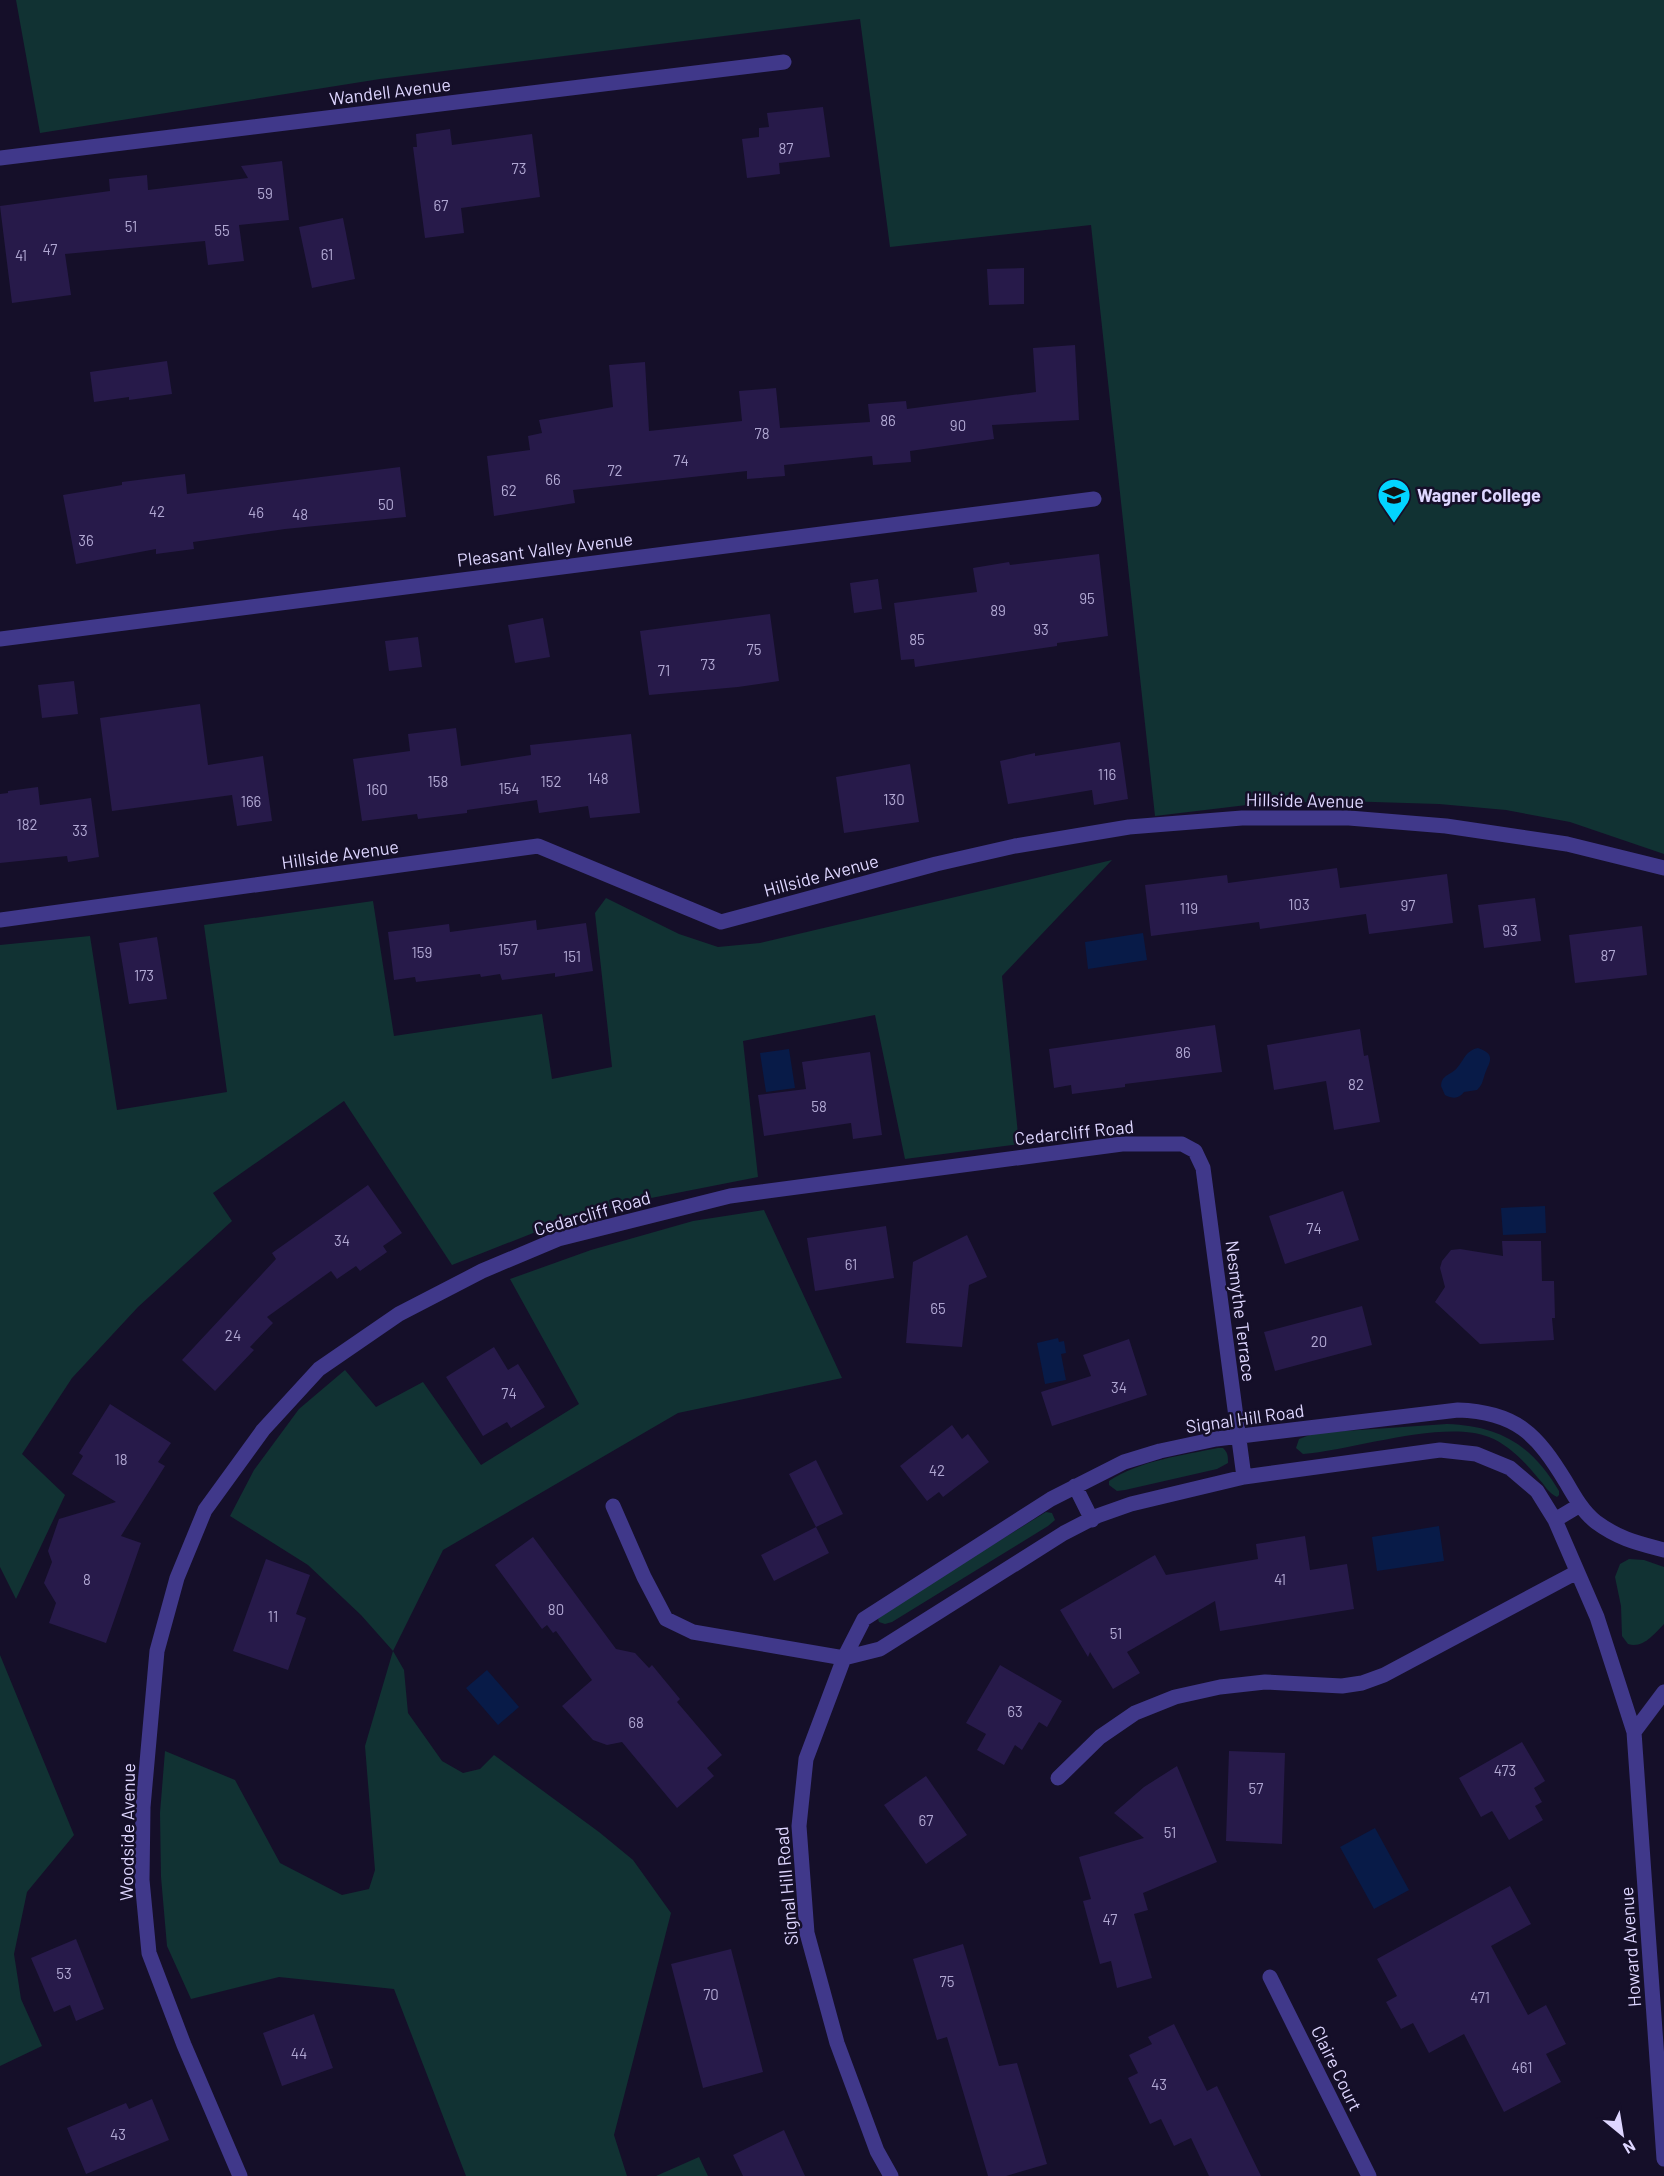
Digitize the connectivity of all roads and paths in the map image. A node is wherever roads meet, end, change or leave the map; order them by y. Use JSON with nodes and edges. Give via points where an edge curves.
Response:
{"nodes":[{"id":1,"x":784,"y":62,"type":"dead end"},
{"id":2,"x":0,"y":158,"type":"edge"},
{"id":3,"x":1094,"y":499,"type":"dead end"},
{"id":4,"x":0,"y":639,"type":"edge"},
{"id":5,"x":1664,"y":868,"type":"edge"},
{"id":6,"x":0,"y":920,"type":"edge"},
{"id":7,"x":1195,"y":1151,"type":"joint"},
{"id":8,"x":1238,"y":1436,"type":"junction"},
{"id":9,"x":1244,"y":1477,"type":"junction"},
{"id":10,"x":1075,"y":1486,"type":"junction"},
{"id":11,"x":1580,"y":1504,"type":"junction"},
{"id":12,"x":613,"y":1506,"type":"dead end"},
{"id":13,"x":1092,"y":1520,"type":"junction"},
{"id":14,"x":1555,"y":1520,"type":"junction"},
{"id":15,"x":1664,"y":1550,"type":"edge"},
{"id":16,"x":1577,"y":1572,"type":"junction"},
{"id":17,"x":157,"y":1651,"type":"joint"},
{"id":18,"x":844,"y":1658,"type":"junction"},
{"id":19,"x":1664,"y":1692,"type":"edge"},
{"id":20,"x":1634,"y":1731,"type":"junction"},
{"id":21,"x":1058,"y":1778,"type":"dead end"},
{"id":22,"x":1270,"y":1977,"type":"dead end"},
{"id":23,"x":1664,"y":2159,"type":"edge"},
{"id":24,"x":240,"y":2176,"type":"edge"},
{"id":25,"x":891,"y":2176,"type":"edge"},
{"id":26,"x":1369,"y":2176,"type":"edge"}],
"edges":[{"from":1,"to":2,"type":"street","name":"Wandell Avenue"},
{"from":3,"to":4,"type":"street","name":"Pleasant Valley Avenue"},
{"from":5,"to":6,"type":"street","name":"Hillside Avenue","via":[[1567,844],[1446,826],[1349,818],[1242,818],[1129,827],[1015,846],[721,922],[538,846]]},
{"from":7,"to":8,"type":"street","name":"Nesmythe Terrace","via":[[1203,1168]]},
{"from":7,"to":17,"type":"street","name":"Cedarcliff Road","via":[[1182,1144],[1122,1144],[730,1196],[558,1239],[482,1271],[399,1314],[319,1369],[263,1430],[206,1510],[177,1578]]},
{"from":8,"to":9,"type":"street","name":"Nesmythe Terrace"},
{"from":8,"to":10,"type":"street","name":"Signal Hill Road","via":[[1160,1450]]},
{"from":8,"to":11,"type":"street","name":"Signal Hill Road","via":[[1458,1410],[1480,1411],[1503,1417],[1528,1431],[1549,1455]]},
{"from":9,"to":13,"type":"street","via":[[1131,1504]]},
{"from":9,"to":14,"type":"street","via":[[1428,1451],[1476,1454],[1510,1468],[1537,1491]]},
{"from":10,"to":13,"type":"street"},
{"from":10,"to":18,"type":"street","name":"Signal Hill Road","via":[[864,1619]]},
{"from":11,"to":14,"type":"street"},
{"from":11,"to":15,"type":"street","name":"Signal Hill Road","via":[[1595,1521],[1624,1540]]},
{"from":12,"to":18,"type":"street","via":[[666,1618],[693,1632]]},
{"from":13,"to":18,"type":"street","via":[[1064,1533],[880,1649]]},
{"from":14,"to":16,"type":"street","name":"Howard Avenue"},
{"from":16,"to":20,"type":"street","name":"Howard Avenue","via":[[1597,1617]]},
{"from":16,"to":21,"type":"street","via":[[1362,1683],[1342,1686],[1265,1682],[1175,1697],[1135,1713],[1100,1737]]},
{"from":17,"to":24,"type":"street","name":"Woodside Avenue","via":[[143,1807],[142,1880],[149,1953]]},
{"from":18,"to":25,"type":"street","name":"Signal Hill Road","via":[[806,1759],[799,1826],[807,1933],[837,2043],[877,2151]]},
{"from":19,"to":20,"type":"street"},
{"from":20,"to":23,"type":"street","name":"Howard Avenue"},
{"from":22,"to":26,"type":"street","name":"Claire Court"}]}
